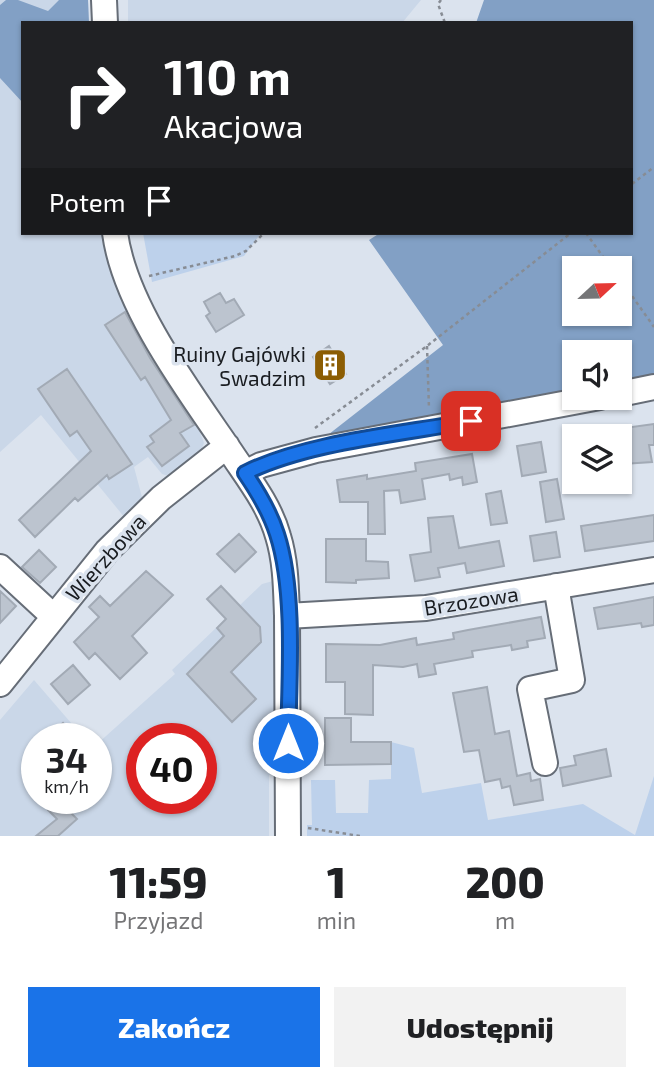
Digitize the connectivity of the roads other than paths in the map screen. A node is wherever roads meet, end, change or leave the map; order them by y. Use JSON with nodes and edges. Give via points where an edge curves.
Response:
{"nodes":[{"id":1,"x":104,"y":0,"type":"edge"},
{"id":2,"x":105,"y":21,"type":"edge"},
{"id":3,"x":116,"y":235,"type":"edge"},
{"id":4,"x":654,"y":387,"type":"edge"},
{"id":5,"x":632,"y":392,"type":"edge"},
{"id":6,"x":562,"y":404,"type":"edge"},
{"id":7,"x":227,"y":446,"type":"junction"},
{"id":8,"x":245,"y":473,"type":"junction"},
{"id":9,"x":0,"y":567,"type":"edge"},
{"id":10,"x":654,"y":570,"type":"edge"},
{"id":11,"x":556,"y":586,"type":"junction"},
{"id":12,"x":53,"y":616,"type":"junction"},
{"id":13,"x":287,"y":616,"type":"junction"},
{"id":14,"x":0,"y":684,"type":"edge"},
{"id":15,"x":545,"y":763,"type":"dead end"},
{"id":16,"x":294,"y":831,"type":"edge"}],
"edges":[{"from":1,"to":2,"type":"street"},
{"from":3,"to":7,"type":"street","via":[[129,282],[156,336]]},
{"from":4,"to":5,"type":"street"},
{"from":6,"to":8,"type":"street","via":[[287,457]]},
{"from":7,"to":8,"type":"street"},
{"from":7,"to":12,"type":"street","name":"Wierzbowa","via":[[136,522]]},
{"from":8,"to":13,"type":"street","via":[[278,535]]},
{"from":9,"to":12,"type":"street"},
{"from":10,"to":11,"type":"street","name":"Brzozowa"},
{"from":11,"to":13,"type":"street","name":"Brzozowa","via":[[426,608]]},
{"from":11,"to":15,"type":"street","via":[[572,680],[530,689]]},
{"from":12,"to":14,"type":"street","name":"Wierzbowa"},
{"from":13,"to":16,"type":"street"}]}
